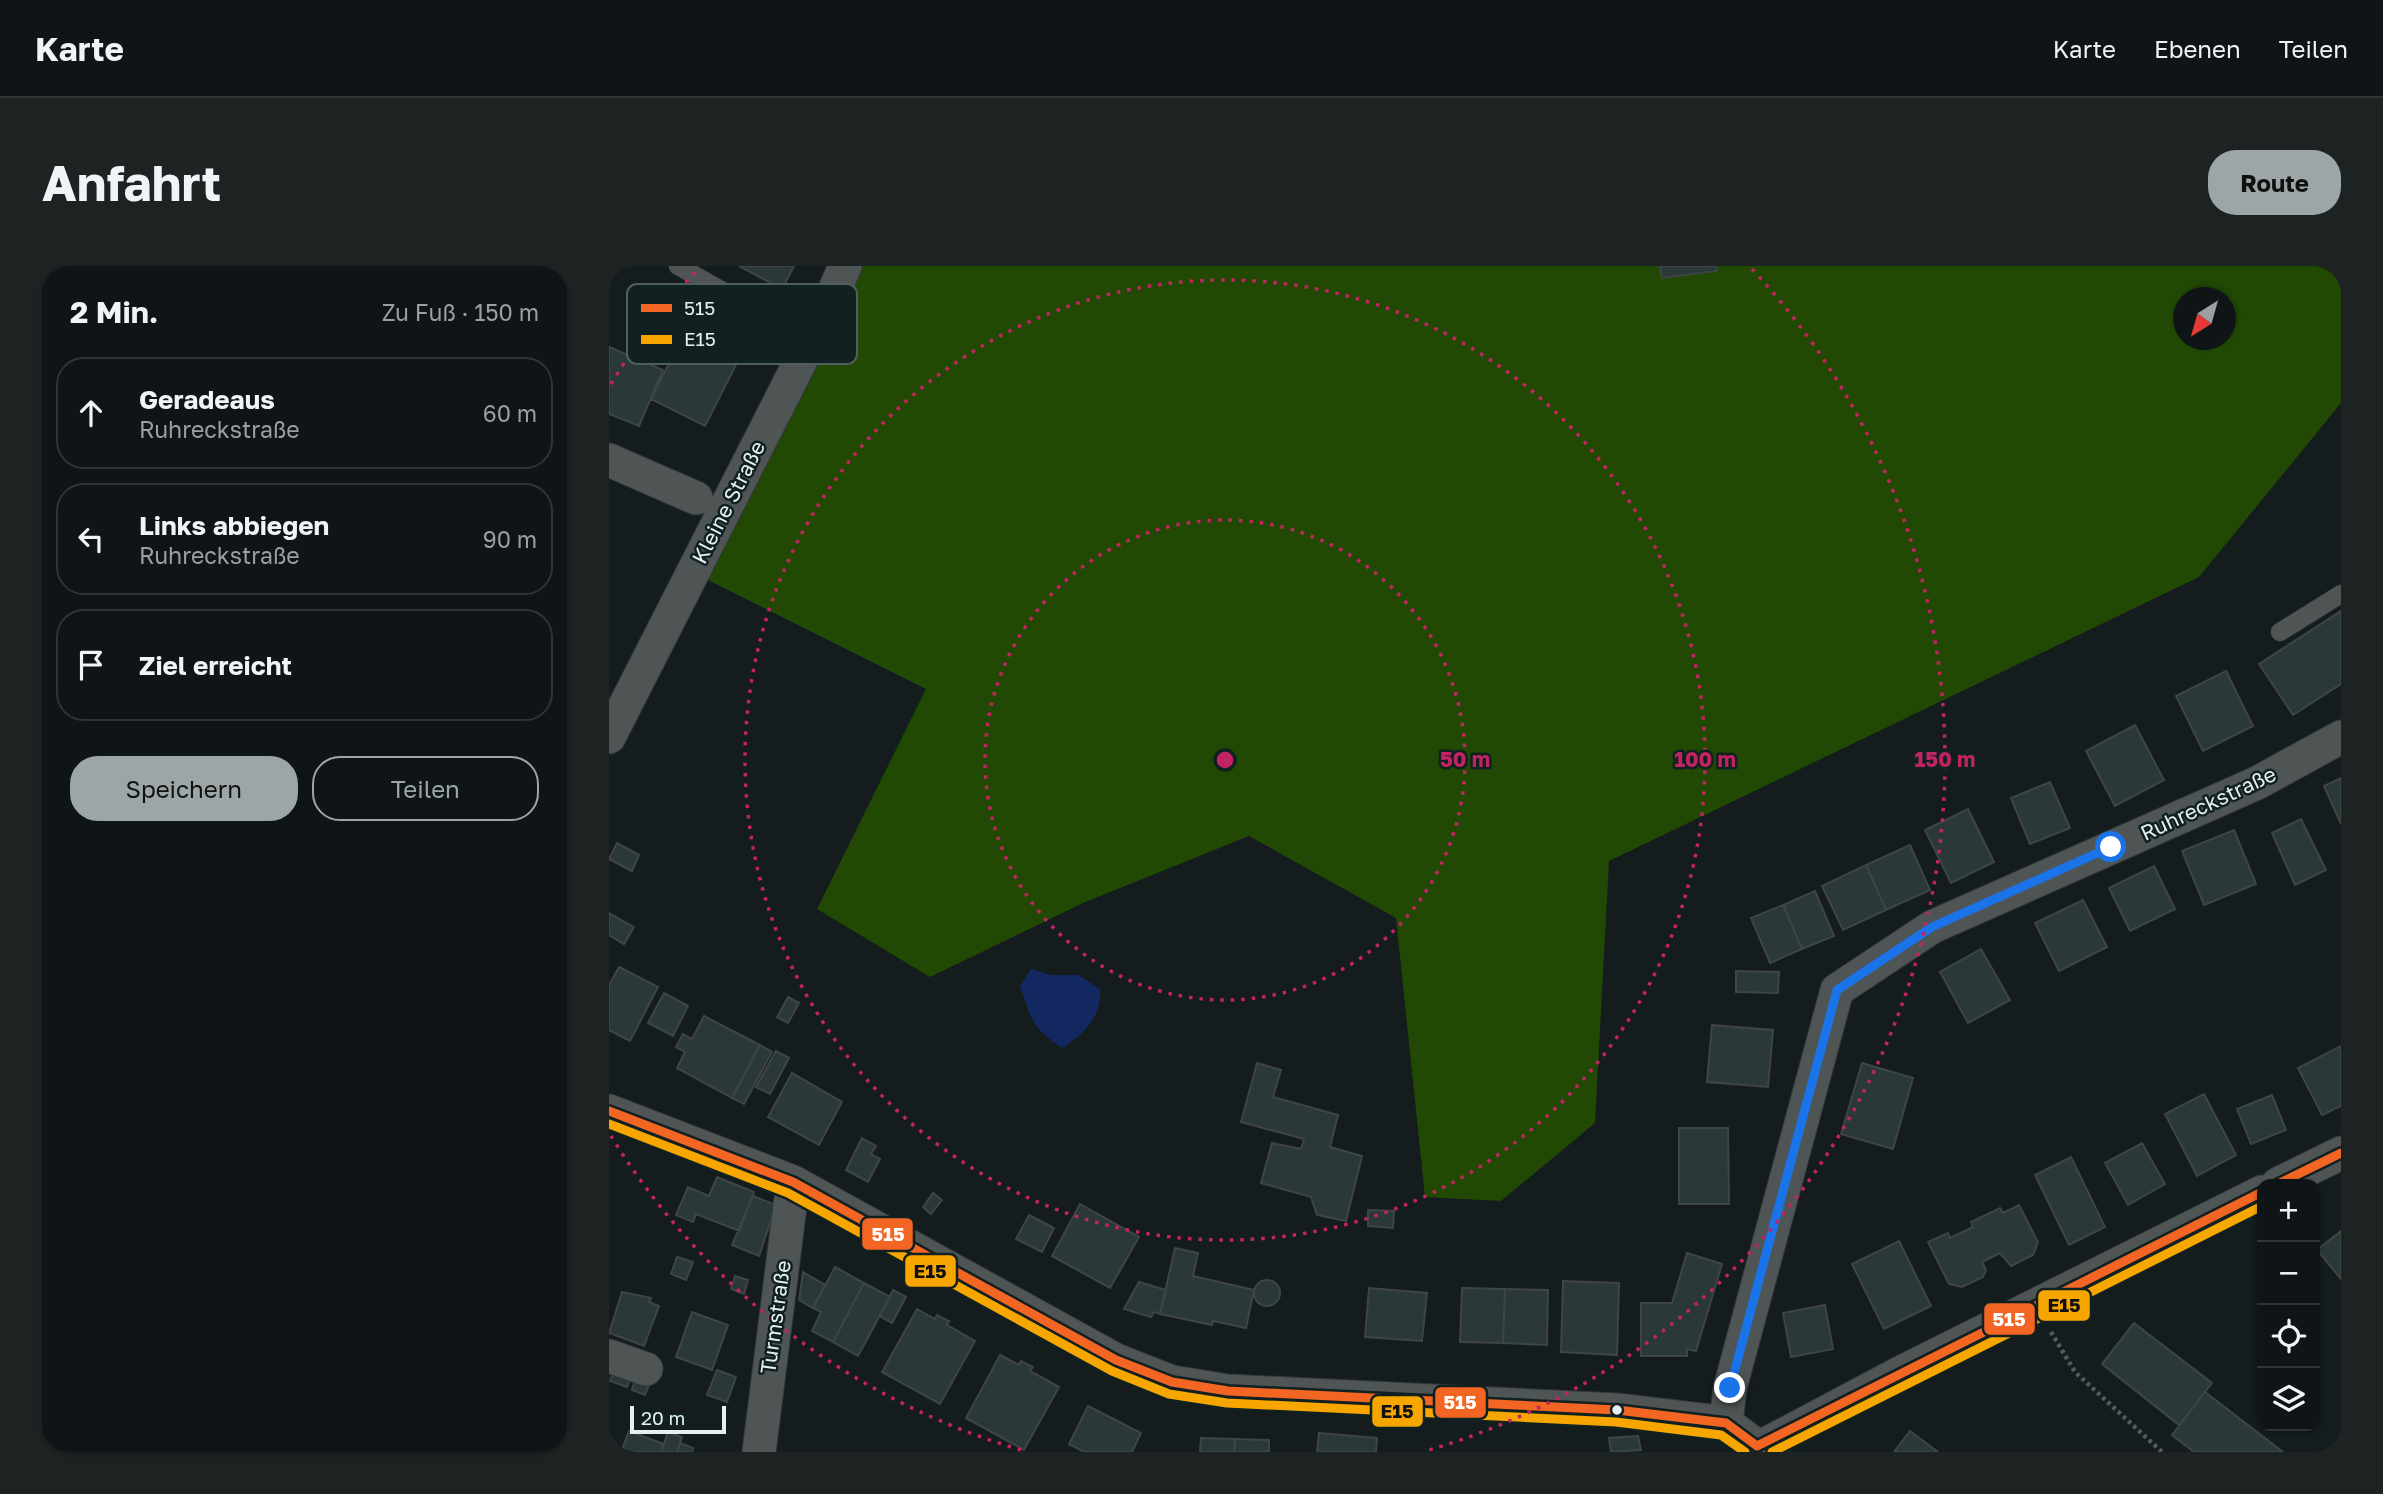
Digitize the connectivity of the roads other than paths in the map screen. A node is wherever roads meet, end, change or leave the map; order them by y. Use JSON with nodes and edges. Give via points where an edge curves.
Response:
{"nodes":[{"id":1,"x":678,"y":266,"type":"edge"},
{"id":2,"x":845,"y":266,"type":"edge"},
{"id":3,"x":710,"y":284,"type":"edge"},
{"id":4,"x":837,"y":284,"type":"edge"},
{"id":5,"x":799,"y":364,"type":"edge"},
{"id":6,"x":609,"y":460,"type":"edge"},
{"id":7,"x":696,"y":498,"type":"dead end"},
{"id":8,"x":2341,"y":594,"type":"edge"},
{"id":9,"x":2280,"y":632,"type":"dead end"},
{"id":10,"x":609,"y":737,"type":"edge"},
{"id":11,"x":2341,"y":737,"type":"edge"},
{"id":12,"x":609,"y":1111,"type":"edge"},
{"id":13,"x":2341,"y":1153,"type":"edge"},
{"id":14,"x":2288,"y":1179,"type":"edge"},
{"id":15,"x":793,"y":1182,"type":"junction"},
{"id":16,"x":2257,"y":1194,"type":"edge"},
{"id":17,"x":609,"y":1356,"type":"edge"},
{"id":18,"x":646,"y":1369,"type":"dead end"},
{"id":19,"x":1726,"y":1423,"type":"junction"},
{"id":20,"x":1754,"y":1449,"type":"edge"},
{"id":21,"x":759,"y":1452,"type":"edge"}],
"edges":[{"from":1,"to":3,"type":"lane"},
{"from":2,"to":4,"type":"street","name":"Kleine Straße"},
{"from":5,"to":10,"type":"street","name":"Kleine Straße"},
{"from":6,"to":7,"type":"street"},
{"from":8,"to":9,"type":"lane"},
{"from":11,"to":19,"type":"street","name":"Ruhreckstraße","via":[[2257,783],[1932,927],[1837,990],[1734,1375]]},
{"from":12,"to":15,"type":"street"},
{"from":13,"to":14,"type":"street"},
{"from":15,"to":19,"type":"street","via":[[1116,1360],[1172,1382],[1228,1391],[1617,1410]]},
{"from":15,"to":21,"type":"street","name":"Turmstraße"},
{"from":16,"to":20,"type":"street"},
{"from":17,"to":18,"type":"street"},
{"from":19,"to":20,"type":"street"}]}
